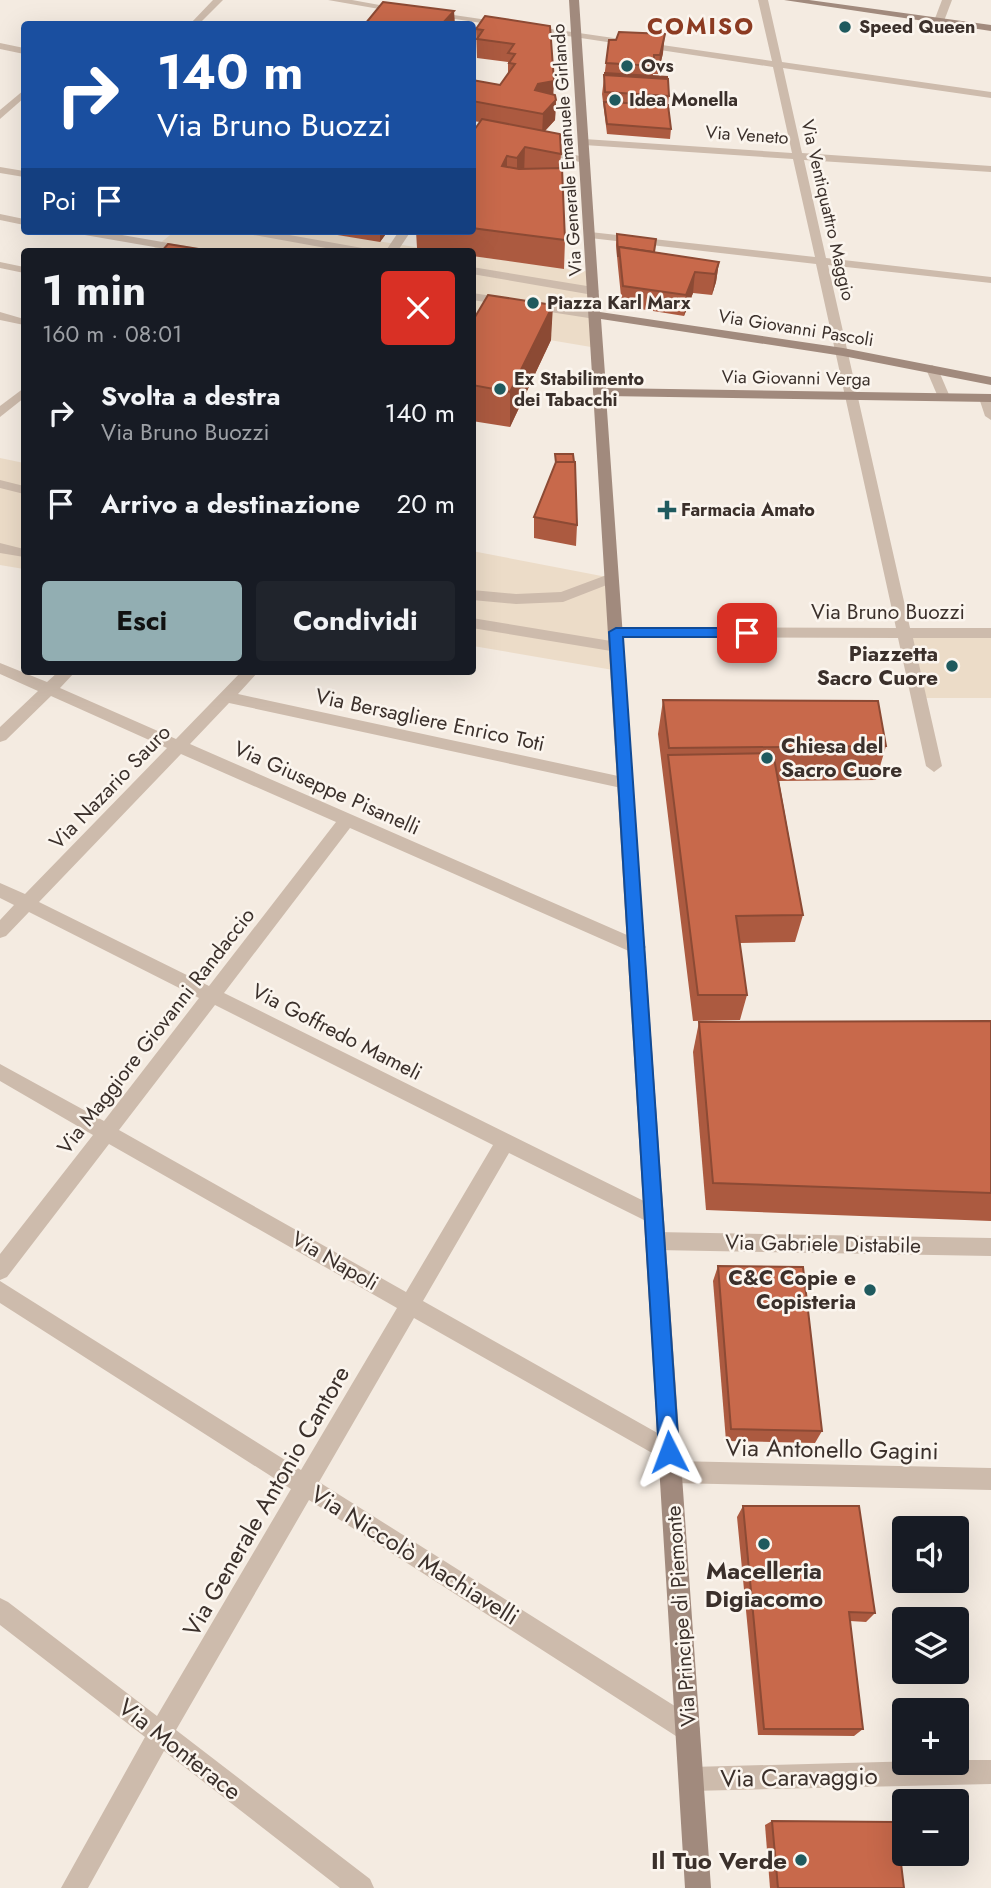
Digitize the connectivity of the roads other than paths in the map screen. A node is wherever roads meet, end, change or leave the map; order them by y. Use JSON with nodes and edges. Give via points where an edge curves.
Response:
{"nodes":[{"id":1,"x":218,"y":0,"type":"edge"},
{"id":2,"x":333,"y":0,"type":"edge"},
{"id":3,"x":574,"y":0,"type":"edge"},
{"id":4,"x":763,"y":0,"type":"edge"},
{"id":5,"x":789,"y":0,"type":"edge"},
{"id":6,"x":947,"y":0,"type":"edge"},
{"id":7,"x":382,"y":7,"type":"junction"},
{"id":8,"x":408,"y":11,"type":"edge"},
{"id":9,"x":421,"y":13,"type":"edge"},
{"id":10,"x":374,"y":16,"type":"edge"},
{"id":11,"x":197,"y":21,"type":"edge"},
{"id":12,"x":939,"y":21,"type":"junction"},
{"id":13,"x":991,"y":28,"type":"edge"},
{"id":14,"x":576,"y":35,"type":"junction"},
{"id":15,"x":1,"y":47,"type":"edge"},
{"id":16,"x":21,"y":50,"type":"edge"},
{"id":17,"x":777,"y":64,"type":"junction"},
{"id":18,"x":991,"y":95,"type":"edge"},
{"id":19,"x":21,"y":96,"type":"edge"},
{"id":20,"x":0,"y":116,"type":"edge"},
{"id":21,"x":584,"y":142,"type":"junction"},
{"id":22,"x":522,"y":148,"type":"edge"},
{"id":23,"x":798,"y":156,"type":"junction"},
{"id":24,"x":585,"y":160,"type":"junction"},
{"id":25,"x":991,"y":169,"type":"edge"},
{"id":26,"x":0,"y":170,"type":"edge"},
{"id":27,"x":21,"y":174,"type":"edge"},
{"id":28,"x":0,"y":218,"type":"edge"},
{"id":29,"x":21,"y":222,"type":"edge"},
{"id":30,"x":96,"y":235,"type":"edge"},
{"id":31,"x":170,"y":235,"type":"edge"},
{"id":32,"x":271,"y":235,"type":"edge"},
{"id":33,"x":590,"y":235,"type":"junction"},
{"id":34,"x":153,"y":248,"type":"edge"},
{"id":35,"x":345,"y":248,"type":"edge"},
{"id":36,"x":822,"y":260,"type":"junction"},
{"id":37,"x":0,"y":265,"type":"edge"},
{"id":38,"x":21,"y":269,"type":"edge"},
{"id":39,"x":476,"y":271,"type":"edge"},
{"id":40,"x":991,"y":279,"type":"edge"},
{"id":41,"x":593,"y":291,"type":"junction"},
{"id":42,"x":476,"y":297,"type":"edge"},
{"id":43,"x":0,"y":316,"type":"edge"},
{"id":44,"x":595,"y":316,"type":"junction"},
{"id":45,"x":21,"y":321,"type":"edge"},
{"id":46,"x":843,"y":352,"type":"junction"},
{"id":47,"x":932,"y":369,"type":"junction"},
{"id":48,"x":991,"y":381,"type":"edge"},
{"id":49,"x":601,"y":392,"type":"junction"},
{"id":50,"x":21,"y":395,"type":"edge"},
{"id":51,"x":0,"y":397,"type":"edge"},
{"id":52,"x":854,"y":397,"type":"junction"},
{"id":53,"x":944,"y":397,"type":"junction"},
{"id":54,"x":988,"y":398,"type":"edge"},
{"id":55,"x":14,"y":402,"type":"junction"},
{"id":56,"x":0,"y":413,"type":"edge"},
{"id":57,"x":991,"y":416,"type":"edge"},
{"id":58,"x":0,"y":484,"type":"edge"},
{"id":59,"x":21,"y":489,"type":"edge"},
{"id":60,"x":612,"y":578,"type":"junction"},
{"id":61,"x":476,"y":595,"type":"edge"},
{"id":62,"x":476,"y":623,"type":"edge"},
{"id":63,"x":905,"y":633,"type":"junction"},
{"id":64,"x":991,"y":633,"type":"edge"},
{"id":65,"x":616,"y":639,"type":"junction"},
{"id":66,"x":0,"y":668,"type":"edge"},
{"id":67,"x":64,"y":675,"type":"edge"},
{"id":68,"x":247,"y":675,"type":"edge"},
{"id":69,"x":49,"y":689,"type":"junction"},
{"id":70,"x":226,"y":697,"type":"junction"},
{"id":71,"x":0,"y":736,"type":"edge"},
{"id":72,"x":178,"y":746,"type":"junction"},
{"id":73,"x":934,"y":766,"type":"dead end"},
{"id":74,"x":626,"y":783,"type":"junction"},
{"id":75,"x":347,"y":820,"type":"junction"},
{"id":76,"x":0,"y":890,"type":"edge"},
{"id":77,"x":27,"y":903,"type":"junction"},
{"id":78,"x":0,"y":931,"type":"edge"},
{"id":79,"x":637,"y":947,"type":"junction"},
{"id":80,"x":212,"y":996,"type":"junction"},
{"id":81,"x":0,"y":1072,"type":"edge"},
{"id":82,"x":107,"y":1132,"type":"junction"},
{"id":83,"x":505,"y":1142,"type":"junction"},
{"id":84,"x":653,"y":1215,"type":"junction"},
{"id":85,"x":656,"y":1241,"type":"junction"},
{"id":86,"x":991,"y":1247,"type":"edge"},
{"id":87,"x":0,"y":1270,"type":"edge"},
{"id":88,"x":0,"y":1291,"type":"edge"},
{"id":89,"x":411,"y":1305,"type":"junction"},
{"id":90,"x":670,"y":1462,"type":"junction"},
{"id":91,"x":991,"y":1479,"type":"edge"},
{"id":92,"x":305,"y":1486,"type":"junction"},
{"id":93,"x":0,"y":1610,"type":"edge"},
{"id":94,"x":688,"y":1729,"type":"junction"},
{"id":95,"x":160,"y":1734,"type":"junction"},
{"id":96,"x":991,"y":1772,"type":"edge"},
{"id":97,"x":691,"y":1779,"type":"junction"},
{"id":98,"x":74,"y":1888,"type":"edge"},
{"id":99,"x":360,"y":1888,"type":"edge"},
{"id":100,"x":698,"y":1888,"type":"edge"}],
"edges":[{"from":1,"to":11,"type":"street"},
{"from":2,"to":7,"type":"street"},
{"from":3,"to":14,"type":"main road","name":"Via Generale Emanuele Girlando"},
{"from":4,"to":17,"type":"street","name":"Via Ventiquattro Maggio"},
{"from":5,"to":12,"type":"main road"},
{"from":6,"to":12,"type":"street"},
{"from":7,"to":8,"type":"street"},
{"from":7,"to":10,"type":"street"},
{"from":9,"to":14,"type":"street"},
{"from":12,"to":13,"type":"main road"},
{"from":14,"to":17,"type":"street"},
{"from":14,"to":21,"type":"main road","name":"Via Generale Emanuele Girlando"},
{"from":15,"to":16,"type":"street"},
{"from":17,"to":18,"type":"street"},
{"from":17,"to":23,"type":"street","name":"Via Ventiquattro Maggio"},
{"from":19,"to":20,"type":"street"},
{"from":21,"to":23,"type":"street","name":"Via Veneto"},
{"from":21,"to":24,"type":"main road","name":"Via Generale Emanuele Girlando"},
{"from":22,"to":24,"type":"street"},
{"from":23,"to":25,"type":"street","name":"Via Veneto"},
{"from":23,"to":36,"type":"street","name":"Via Ventiquattro Maggio"},
{"from":24,"to":33,"type":"main road","name":"Via Generale Emanuele Girlando"},
{"from":26,"to":27,"type":"street"},
{"from":28,"to":29,"type":"street"},
{"from":30,"to":34,"type":"street"},
{"from":31,"to":34,"type":"street"},
{"from":32,"to":35,"type":"street"},
{"from":33,"to":36,"type":"street"},
{"from":33,"to":41,"type":"main road","name":"Via Generale Emanuele Girlando"},
{"from":36,"to":40,"type":"street"},
{"from":36,"to":46,"type":"street","name":"Via Ventiquattro Maggio"},
{"from":37,"to":38,"type":"street"},
{"from":39,"to":41,"type":"street"},
{"from":41,"to":44,"type":"main road","name":"Via Generale Emanuele Girlando"},
{"from":42,"to":44,"type":"street"},
{"from":43,"to":45,"type":"street"},
{"from":44,"to":46,"type":"main road","name":"Via Giovanni Pascoli"},
{"from":44,"to":49,"type":"main road","name":"Via Generale Emanuele Girlando"},
{"from":46,"to":47,"type":"main road","name":"Via Giovanni Pascoli"},
{"from":46,"to":52,"type":"street","name":"Via Ventiquattro Maggio"},
{"from":47,"to":48,"type":"main road","name":"Via Giovanni Pascoli"},
{"from":47,"to":53,"type":"street"},
{"from":49,"to":52,"type":"main road","name":"Via Giovanni Verga"},
{"from":49,"to":60,"type":"main road","name":"Via Generale Emanuele Girlando"},
{"from":50,"to":55,"type":"street"},
{"from":51,"to":55,"type":"street"},
{"from":52,"to":53,"type":"main road","name":"Via Giovanni Verga"},
{"from":52,"to":63,"type":"street","name":"Via Ventiquattro Maggio"},
{"from":53,"to":54,"type":"main road","name":"Via Giovanni Verga"},
{"from":54,"to":57,"type":"street"},
{"from":55,"to":56,"type":"street"},
{"from":58,"to":59,"type":"street"},
{"from":60,"to":61,"type":"street","via":[[563,597]]},
{"from":60,"to":65,"type":"main road","name":"Via Generale Emanuele Girlando"},
{"from":62,"to":65,"type":"street","name":"Via Bruno Buozzi"},
{"from":63,"to":64,"type":"street","name":"Via Bruno Buozzi"},
{"from":63,"to":65,"type":"street","name":"Via Bruno Buozzi"},
{"from":63,"to":73,"type":"street","name":"Via Ventiquattro Maggio"},
{"from":65,"to":74,"type":"main road","name":"Via Principe di Piemonte"},
{"from":66,"to":69,"type":"street","name":"Via Giuseppe Pisanelli"},
{"from":67,"to":69,"type":"street"},
{"from":68,"to":70,"type":"street","name":"Via Nazario Sauro"},
{"from":69,"to":71,"type":"street"},
{"from":69,"to":72,"type":"street","name":"Via Giuseppe Pisanelli"},
{"from":70,"to":72,"type":"street","name":"Via Nazario Sauro"},
{"from":70,"to":74,"type":"street","name":"Via Bersagliere Enrico Toti"},
{"from":72,"to":75,"type":"street","name":"Via Giuseppe Pisanelli"},
{"from":72,"to":77,"type":"street","name":"Via Nazario Sauro"},
{"from":74,"to":79,"type":"main road","name":"Via Principe di Piemonte"},
{"from":75,"to":79,"type":"street","name":"Via Giuseppe Pisanelli"},
{"from":75,"to":80,"type":"street","name":"Via Maggiore Giovanni Randaccio"},
{"from":76,"to":77,"type":"street","name":"Via Goffredo Mameli"},
{"from":77,"to":78,"type":"street","name":"Via Nazario Sauro"},
{"from":77,"to":80,"type":"street","name":"Via Goffredo Mameli"},
{"from":79,"to":84,"type":"main road","name":"Via Principe di Piemonte"},
{"from":80,"to":82,"type":"street","name":"Via Maggiore Giovanni Randaccio"},
{"from":80,"to":83,"type":"street","name":"Via Goffredo Mameli"},
{"from":81,"to":82,"type":"street","name":"Via Napoli"},
{"from":82,"to":87,"type":"street","name":"Via Maggiore Giovanni Randaccio"},
{"from":82,"to":89,"type":"street","name":"Via Napoli"},
{"from":83,"to":84,"type":"street","name":"Via Goffredo Mameli"},
{"from":83,"to":89,"type":"street","name":"Via Generale Antonio Cantore"},
{"from":84,"to":85,"type":"main road","name":"Via Principe di Piemonte"},
{"from":85,"to":86,"type":"street","name":"Via Gabriele Distabile"},
{"from":85,"to":90,"type":"main road","name":"Via Principe di Piemonte"},
{"from":88,"to":92,"type":"street","name":"Via Niccolò Machiavelli"},
{"from":89,"to":90,"type":"street","name":"Via Napoli"},
{"from":89,"to":92,"type":"street","name":"Via Generale Antonio Cantore"},
{"from":90,"to":91,"type":"street","name":"Via Antonello Gagini"},
{"from":90,"to":94,"type":"main road","name":"Via Principe di Piemonte"},
{"from":92,"to":94,"type":"street","name":"Via Niccolò Machiavelli"},
{"from":92,"to":95,"type":"street","name":"Via Generale Antonio Cantore"},
{"from":93,"to":95,"type":"street","name":"Via Monterace"},
{"from":94,"to":97,"type":"main road","name":"Via Principe di Piemonte"},
{"from":95,"to":98,"type":"street","name":"Via Generale Antonio Cantore"},
{"from":95,"to":99,"type":"street","name":"Via Monterace"},
{"from":96,"to":97,"type":"street","name":"Via Caravaggio"},
{"from":97,"to":100,"type":"main road","name":"Via Principe di Piemonte"}]}
